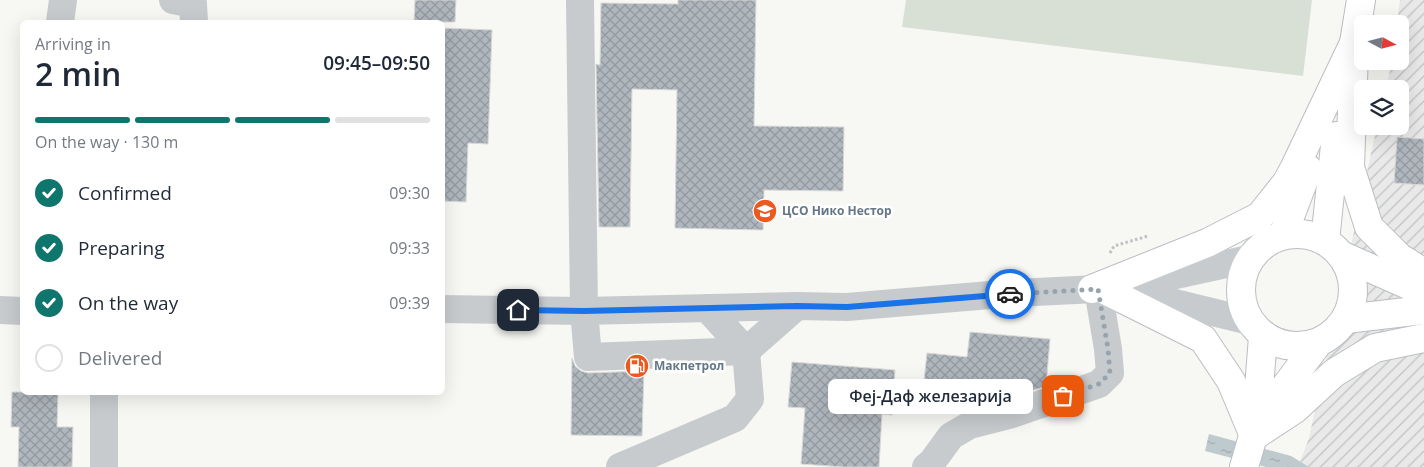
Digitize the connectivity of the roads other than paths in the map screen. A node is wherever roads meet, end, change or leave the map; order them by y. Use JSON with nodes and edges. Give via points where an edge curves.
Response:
{"nodes":[{"id":1,"x":63,"y":0,"type":"edge"},
{"id":2,"x":173,"y":0,"type":"edge"},
{"id":3,"x":580,"y":0,"type":"edge"},
{"id":4,"x":1361,"y":0,"type":"edge"},
{"id":5,"x":1359,"y":15,"type":"edge"},
{"id":6,"x":60,"y":20,"type":"edge"},
{"id":7,"x":194,"y":20,"type":"edge"},
{"id":8,"x":1354,"y":43,"type":"junction"},
{"id":9,"x":1340,"y":97,"type":"junction"},
{"id":10,"x":1282,"y":235,"type":"junction"},
{"id":11,"x":1334,"y":249,"type":"junction"},
{"id":12,"x":1249,"y":258,"type":"junction"},
{"id":13,"x":1424,"y":273,"type":"edge"},
{"id":14,"x":1102,"y":289,"type":"junction"},
{"id":15,"x":1424,"y":292,"type":"edge"},
{"id":16,"x":797,"y":306,"type":"junction"},
{"id":17,"x":707,"y":308,"type":"junction"},
{"id":18,"x":445,"y":309,"type":"edge"},
{"id":19,"x":0,"y":310,"type":"edge"},
{"id":20,"x":1424,"y":310,"type":"edge"},
{"id":21,"x":20,"y":311,"type":"edge"},
{"id":22,"x":584,"y":311,"type":"junction"},
{"id":23,"x":1346,"y":319,"type":"junction"},
{"id":24,"x":1256,"y":329,"type":"junction"},
{"id":25,"x":1424,"y":338,"type":"edge"},
{"id":26,"x":1318,"y":343,"type":"junction"},
{"id":27,"x":746,"y":351,"type":"junction"},
{"id":28,"x":104,"y":395,"type":"edge"},
{"id":29,"x":1252,"y":443,"type":"edge"},
{"id":30,"x":104,"y":467,"type":"edge"},
{"id":31,"x":620,"y":467,"type":"edge"},
{"id":32,"x":926,"y":467,"type":"edge"}],
"edges":[{"from":1,"to":6,"type":"street"},
{"from":2,"to":7,"type":"street","via":[[193,4]]},
{"from":3,"to":22,"type":"street"},
{"from":4,"to":5,"type":"main road"},
{"from":8,"to":9,"type":"main road"},
{"from":8,"to":13,"type":"main road","via":[[1350,167],[1369,227],[1399,257]]},
{"from":8,"to":14,"type":"main road","via":[[1287,182],[1260,216]]},
{"from":9,"to":10,"type":"main road"},
{"from":9,"to":11,"type":"main road"},
{"from":10,"to":11,"type":"main road","via":[[1303,234]]},
{"from":10,"to":12,"type":"main road","via":[[1264,244]]},
{"from":11,"to":15,"type":"main road"},
{"from":11,"to":23,"type":"main road","via":[[1352,278],[1352,301]]},
{"from":12,"to":14,"type":"street"},
{"from":12,"to":24,"type":"main road","via":[[1241,279],[1240,301]]},
{"from":14,"to":16,"type":"street","via":[[847,307]]},
{"from":14,"to":24,"type":"street"},
{"from":14,"to":29,"type":"main road","via":[[1203,339],[1231,381]]},
{"from":14,"to":32,"type":"street","via":[[1110,373],[1099,384],[970,425],[951,436]]},
{"from":16,"to":17,"type":"street"},
{"from":16,"to":27,"type":"street"},
{"from":17,"to":22,"type":"street"},
{"from":17,"to":27,"type":"street"},
{"from":18,"to":22,"type":"street"},
{"from":19,"to":21,"type":"street"},
{"from":20,"to":23,"type":"main road"},
{"from":22,"to":27,"type":"street","via":[[588,357]]},
{"from":23,"to":26,"type":"main road","via":[[1334,333]]},
{"from":24,"to":26,"type":"main road","via":[[1282,346],[1300,348]]},
{"from":24,"to":29,"type":"main road"},
{"from":25,"to":29,"type":"main road","via":[[1375,348],[1334,372]]},
{"from":26,"to":29,"type":"main road"},
{"from":27,"to":31,"type":"street","via":[[750,399],[735,418]]},
{"from":28,"to":30,"type":"street"}]}
